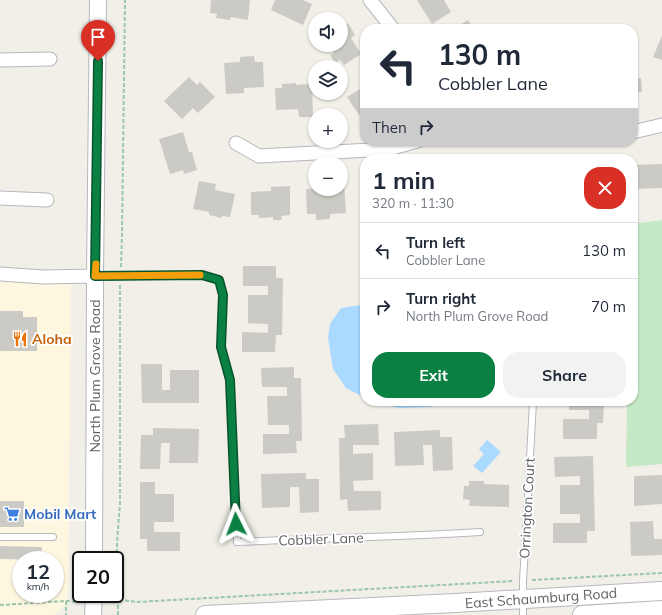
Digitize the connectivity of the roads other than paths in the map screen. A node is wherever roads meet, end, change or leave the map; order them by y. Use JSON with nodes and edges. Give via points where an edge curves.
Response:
{"nodes":[{"id":1,"x":98,"y":0,"type":"edge"},
{"id":2,"x":370,"y":0,"type":"edge"},
{"id":3,"x":389,"y":24,"type":"edge"},
{"id":4,"x":50,"y":59,"type":"dead end"},
{"id":5,"x":0,"y":60,"type":"edge"},
{"id":6,"x":662,"y":125,"type":"edge"},
{"id":7,"x":638,"y":131,"type":"edge"},
{"id":8,"x":236,"y":143,"type":"dead end"},
{"id":9,"x":400,"y":146,"type":"edge"},
{"id":10,"x":0,"y":198,"type":"edge"},
{"id":11,"x":47,"y":200,"type":"dead end"},
{"id":12,"x":0,"y":274,"type":"edge"},
{"id":13,"x":95,"y":276,"type":"junction"},
{"id":14,"x":533,"y":406,"type":"edge"},
{"id":15,"x":480,"y":532,"type":"dead end"},
{"id":16,"x":0,"y":537,"type":"edge"},
{"id":17,"x":52,"y":537,"type":"dead end"},
{"id":18,"x":94,"y":551,"type":"edge"},
{"id":19,"x":662,"y":591,"type":"edge"},
{"id":20,"x":94,"y":603,"type":"edge"},
{"id":21,"x":522,"y":607,"type":"edge"},
{"id":22,"x":662,"y":610,"type":"edge"},
{"id":23,"x":93,"y":615,"type":"edge"},
{"id":24,"x":205,"y":615,"type":"edge"},
{"id":25,"x":582,"y":615,"type":"edge"}],
"edges":[{"from":1,"to":13,"type":"street","name":"North Plum Grove Road"},
{"from":2,"to":3,"type":"street"},
{"from":4,"to":5,"type":"street"},
{"from":6,"to":7,"type":"street"},
{"from":8,"to":9,"type":"street","via":[[259,156],[389,149]]},
{"from":10,"to":11,"type":"street"},
{"from":12,"to":13,"type":"street","via":[[44,277]]},
{"from":13,"to":15,"type":"lane","name":"Cobbler Lane","via":[[202,275],[219,280],[223,295],[221,347],[230,380],[237,542]]},
{"from":13,"to":18,"type":"street","name":"North Plum Grove Road"},
{"from":14,"to":21,"type":"lane","name":"Orrington Court"},
{"from":16,"to":17,"type":"lane"},
{"from":19,"to":21,"type":"main road","name":"East Schaumburg Road"},
{"from":20,"to":23,"type":"street"},
{"from":21,"to":24,"type":"main road","name":"East Schaumburg Road","via":[[447,604]]},
{"from":22,"to":25,"type":"main road","name":"East Schaumburg Road"}]}
